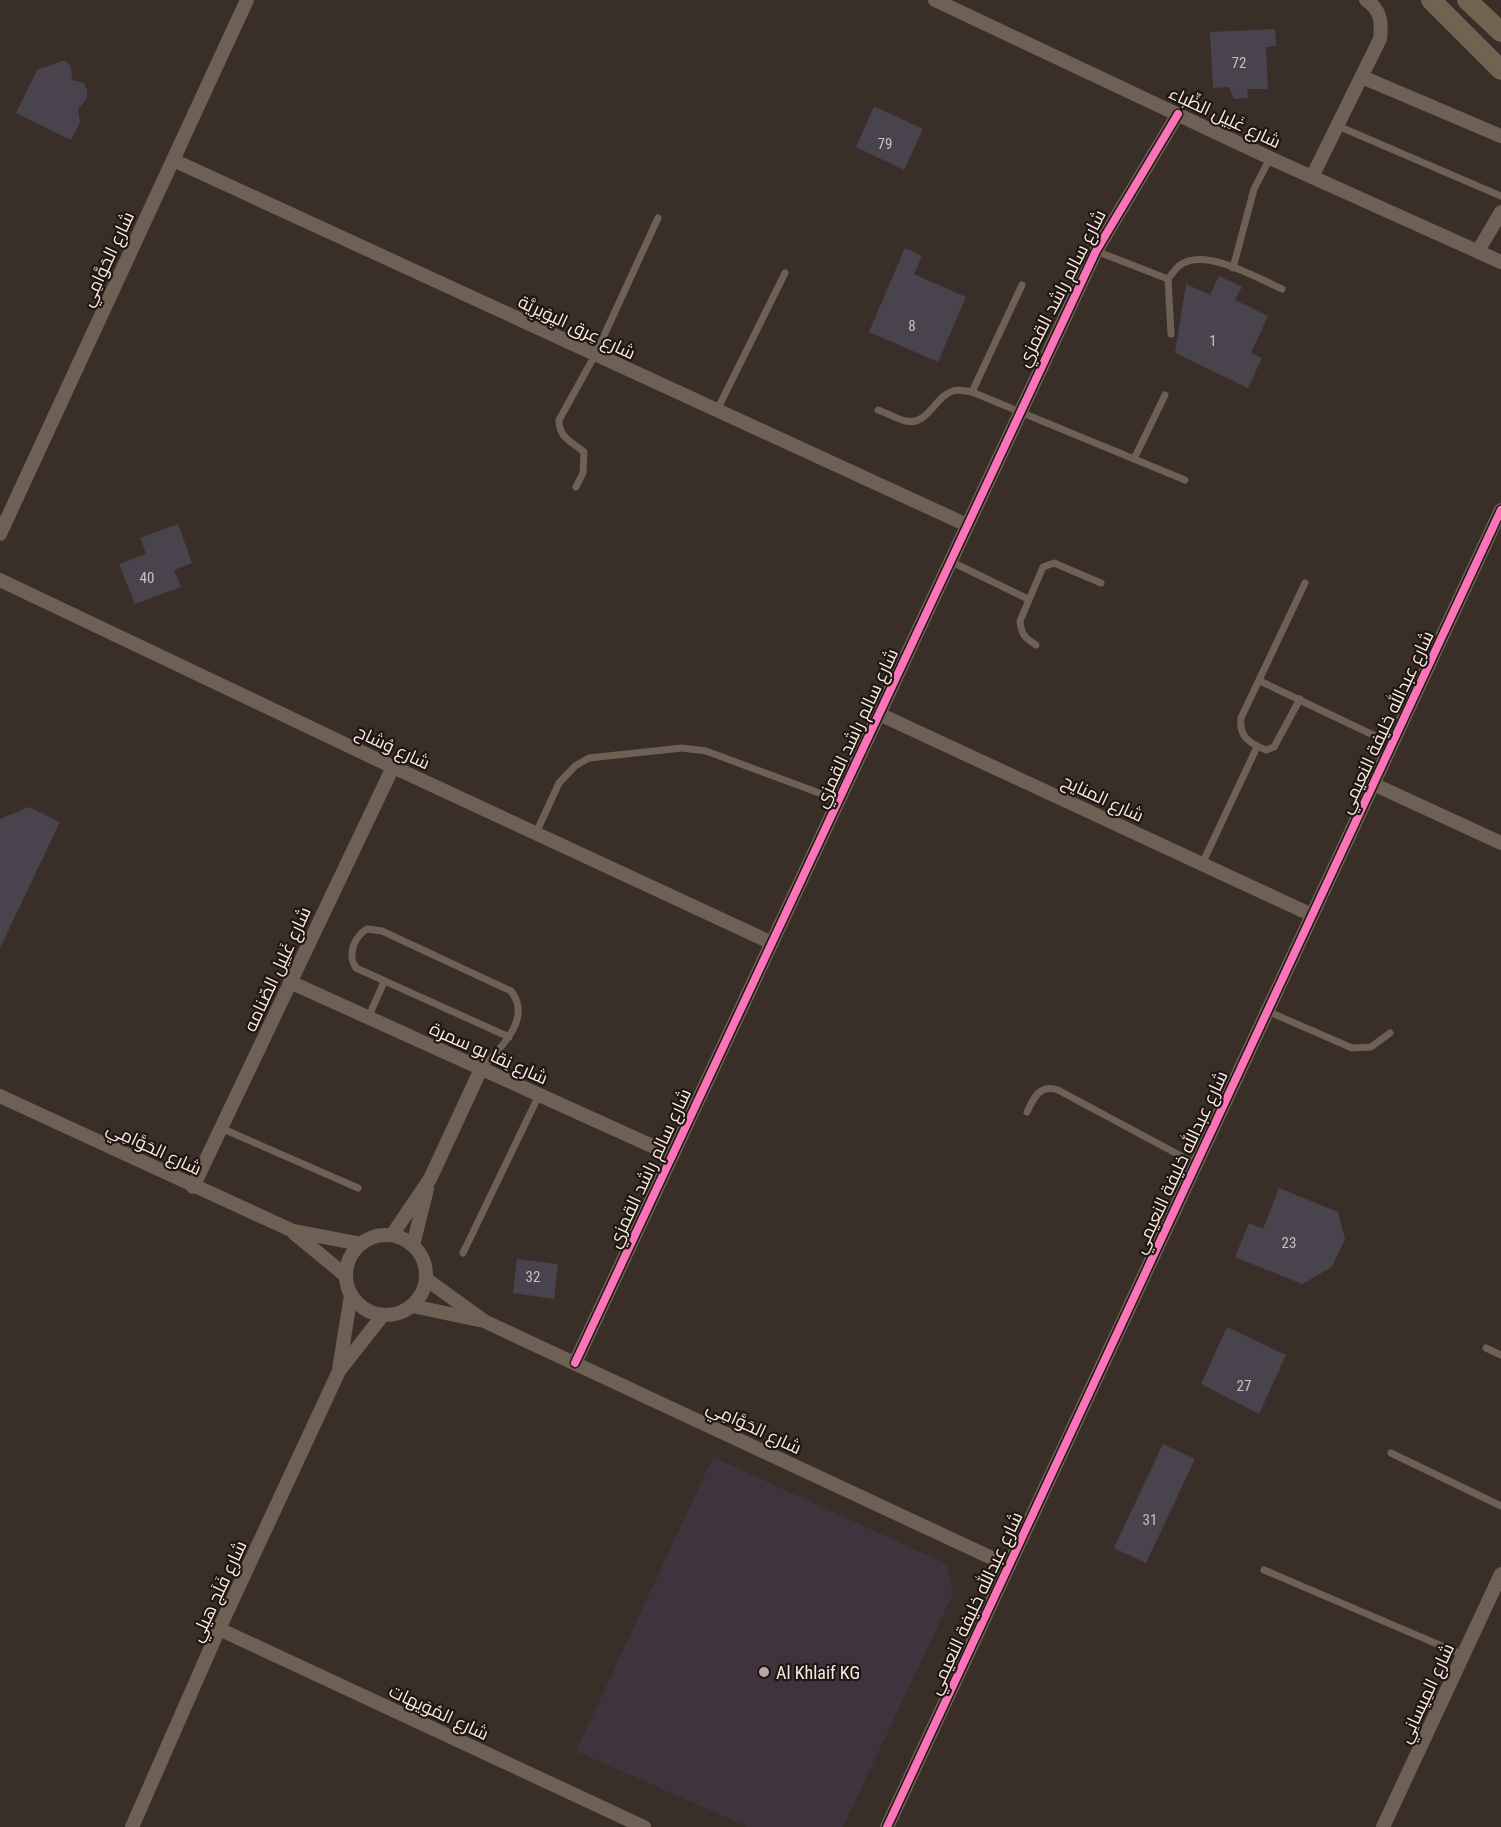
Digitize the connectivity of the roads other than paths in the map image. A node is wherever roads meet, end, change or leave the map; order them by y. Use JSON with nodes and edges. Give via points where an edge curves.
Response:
{"nodes":[{"id":1,"x":248,"y":0,"type":"edge"},
{"id":2,"x":935,"y":0,"type":"edge"},
{"id":3,"x":1366,"y":0,"type":"edge"},
{"id":4,"x":1431,"y":0,"type":"edge"},
{"id":5,"x":1467,"y":0,"type":"edge"},
{"id":6,"x":1501,"y":32,"type":"edge"},
{"id":7,"x":1501,"y":70,"type":"edge"},
{"id":8,"x":1362,"y":77,"type":"junction"},
{"id":9,"x":1178,"y":114,"type":"junction"},
{"id":10,"x":1338,"y":126,"type":"junction"},
{"id":11,"x":1501,"y":136,"type":"edge"},
{"id":12,"x":1270,"y":158,"type":"junction"},
{"id":13,"x":172,"y":160,"type":"junction"},
{"id":14,"x":1312,"y":177,"type":"junction"},
{"id":15,"x":1501,"y":196,"type":"edge"},
{"id":16,"x":1501,"y":212,"type":"edge"},
{"id":17,"x":658,"y":218,"type":"dead end"},
{"id":18,"x":1096,"y":251,"type":"junction"},
{"id":19,"x":1478,"y":251,"type":"junction"},
{"id":20,"x":1501,"y":262,"type":"edge"},
{"id":21,"x":1233,"y":268,"type":"junction"},
{"id":22,"x":785,"y":273,"type":"dead end"},
{"id":23,"x":1168,"y":279,"type":"junction"},
{"id":24,"x":1022,"y":285,"type":"dead end"},
{"id":25,"x":1282,"y":289,"type":"dead end"},
{"id":26,"x":1171,"y":334,"type":"dead end"},
{"id":27,"x":595,"y":355,"type":"junction"},
{"id":28,"x":972,"y":392,"type":"junction"},
{"id":29,"x":1165,"y":395,"type":"dead end"},
{"id":30,"x":878,"y":410,"type":"dead end"},
{"id":31,"x":716,"y":411,"type":"junction"},
{"id":32,"x":1020,"y":412,"type":"junction"},
{"id":33,"x":1134,"y":459,"type":"junction"},
{"id":34,"x":1185,"y":480,"type":"dead end"},
{"id":35,"x":576,"y":487,"type":"dead end"},
{"id":36,"x":1501,"y":510,"type":"edge"},
{"id":37,"x":967,"y":525,"type":"junction"},
{"id":38,"x":0,"y":534,"type":"edge"},
{"id":39,"x":951,"y":561,"type":"junction"},
{"id":40,"x":0,"y":580,"type":"edge"},
{"id":41,"x":1305,"y":582,"type":"dead end"},
{"id":42,"x":1101,"y":583,"type":"dead end"},
{"id":43,"x":1028,"y":599,"type":"junction"},
{"id":44,"x":1036,"y":645,"type":"dead end"},
{"id":45,"x":1260,"y":681,"type":"junction"},
{"id":46,"x":1300,"y":699,"type":"junction"},
{"id":47,"x":879,"y":714,"type":"junction"},
{"id":48,"x":1392,"y":744,"type":"junction"},
{"id":49,"x":1257,"y":747,"type":"junction"},
{"id":50,"x":393,"y":767,"type":"junction"},
{"id":51,"x":1373,"y":783,"type":"junction"},
{"id":52,"x":838,"y":800,"type":"junction"},
{"id":53,"x":536,"y":833,"type":"junction"},
{"id":54,"x":1501,"y":843,"type":"edge"},
{"id":55,"x":1202,"y":864,"type":"junction"},
{"id":56,"x":1312,"y":915,"type":"junction"},
{"id":57,"x":772,"y":943,"type":"junction"},
{"id":58,"x":290,"y":982,"type":"junction"},
{"id":59,"x":384,"y":982,"type":"junction"},
{"id":60,"x":1267,"y":1011,"type":"junction"},
{"id":61,"x":368,"y":1018,"type":"junction"},
{"id":62,"x":1390,"y":1033,"type":"dead end"},
{"id":63,"x":509,"y":1037,"type":"junction"},
{"id":64,"x":481,"y":1069,"type":"junction"},
{"id":65,"x":539,"y":1095,"type":"junction"},
{"id":66,"x":0,"y":1096,"type":"edge"},
{"id":67,"x":1027,"y":1112,"type":"dead end"},
{"id":68,"x":221,"y":1128,"type":"junction"},
{"id":69,"x":672,"y":1155,"type":"junction"},
{"id":70,"x":1196,"y":1164,"type":"junction"},
{"id":71,"x":430,"y":1179,"type":"junction"},
{"id":72,"x":193,"y":1187,"type":"junction"},
{"id":73,"x":358,"y":1188,"type":"dead end"},
{"id":74,"x":293,"y":1232,"type":"junction"},
{"id":75,"x":392,"y":1235,"type":"junction"},
{"id":76,"x":361,"y":1244,"type":"junction"},
{"id":77,"x":413,"y":1245,"type":"junction"},
{"id":78,"x":463,"y":1253,"type":"dead end"},
{"id":79,"x":346,"y":1276,"type":"junction"},
{"id":80,"x":426,"y":1279,"type":"junction"},
{"id":81,"x":351,"y":1295,"type":"junction"},
{"id":82,"x":412,"y":1306,"type":"junction"},
{"id":83,"x":384,"y":1315,"type":"junction"},
{"id":84,"x":484,"y":1321,"type":"junction"},
{"id":85,"x":1486,"y":1347,"type":"dead end"},
{"id":86,"x":1501,"y":1354,"type":"edge"},
{"id":87,"x":575,"y":1363,"type":"junction"},
{"id":88,"x":339,"y":1371,"type":"junction"},
{"id":89,"x":1391,"y":1453,"type":"dead end"},
{"id":90,"x":1501,"y":1506,"type":"edge"},
{"id":91,"x":1009,"y":1566,"type":"junction"},
{"id":92,"x":1264,"y":1570,"type":"dead end"},
{"id":93,"x":1501,"y":1574,"type":"edge"},
{"id":94,"x":219,"y":1629,"type":"junction"},
{"id":95,"x":1463,"y":1654,"type":"junction"},
{"id":96,"x":132,"y":1827,"type":"edge"},
{"id":97,"x":644,"y":1827,"type":"edge"},
{"id":98,"x":887,"y":1827,"type":"edge"},
{"id":99,"x":1383,"y":1827,"type":"edge"}],
"edges":[{"from":1,"to":13,"type":"street","name":"شارع الحَوَّامِي"},
{"from":2,"to":9,"type":"street","name":"شارع غَلِيل الظِّباء"},
{"from":3,"to":8,"type":"street","via":[[1379,12],[1382,25],[1380,39]]},
{"from":4,"to":7,"type":"main road"},
{"from":5,"to":6,"type":"main road"},
{"from":8,"to":10,"type":"street"},
{"from":8,"to":11,"type":"street"},
{"from":9,"to":12,"type":"street","name":"شارع غَلِيل الظِّباء"},
{"from":9,"to":18,"type":"street","name":"شارع سالم راشد القمزي"},
{"from":10,"to":14,"type":"street"},
{"from":10,"to":15,"type":"lane"},
{"from":12,"to":14,"type":"street","name":"شارع غَلِيل الظِّباء"},
{"from":12,"to":21,"type":"lane","via":[[1254,189]]},
{"from":13,"to":27,"type":"street","name":"شارع عِرق اليِوَيرِيَّة"},
{"from":13,"to":38,"type":"street","name":"شارع الحَوَّامِي"},
{"from":14,"to":19,"type":"street","name":"شارع غَلِيل الظِّباء"},
{"from":16,"to":19,"type":"street"},
{"from":17,"to":27,"type":"lane"},
{"from":18,"to":23,"type":"lane"},
{"from":18,"to":32,"type":"street","name":"شارع سالم راشد القمزي"},
{"from":19,"to":20,"type":"street","name":"شارع غَلِيل الظِّباء"},
{"from":21,"to":23,"type":"lane","via":[[1201,259],[1181,264]]},
{"from":21,"to":25,"type":"lane"},
{"from":22,"to":31,"type":"lane"},
{"from":23,"to":26,"type":"lane"},
{"from":24,"to":28,"type":"lane"},
{"from":27,"to":31,"type":"street","name":"شارع عِرق اليِوَيرِيَّة"},
{"from":27,"to":35,"type":"lane","via":[[558,420],[564,438],[584,452],[583,473]]},
{"from":28,"to":30,"type":"lane","via":[[955,390],[945,394],[925,416],[916,420],[907,421]]},
{"from":28,"to":32,"type":"lane"},
{"from":29,"to":33,"type":"lane"},
{"from":31,"to":37,"type":"street","name":"شارع عِرق اليِوَيرِيَّة"},
{"from":32,"to":33,"type":"lane"},
{"from":32,"to":37,"type":"street","name":"شارع سالم راشد القمزي"},
{"from":33,"to":34,"type":"lane"},
{"from":36,"to":48,"type":"street","name":"شارع عبدالله خليفة النعيمي"},
{"from":37,"to":39,"type":"street","name":"شارع سالم راشد القمزي"},
{"from":39,"to":43,"type":"lane"},
{"from":39,"to":47,"type":"street","name":"شارع سالم راشد القمزي"},
{"from":40,"to":50,"type":"street","name":"شارع وُشاح"},
{"from":41,"to":45,"type":"lane"},
{"from":42,"to":43,"type":"lane","via":[[1054,563],[1047,564]]},
{"from":43,"to":44,"type":"lane","via":[[1020,631]]},
{"from":45,"to":46,"type":"lane"},
{"from":45,"to":49,"type":"lane","via":[[1241,718],[1240,730]]},
{"from":46,"to":48,"type":"lane"},
{"from":46,"to":49,"type":"lane","via":[[1274,747]]},
{"from":47,"to":52,"type":"street","name":"شارع سالم راشد القمزي"},
{"from":47,"to":55,"type":"street","name":"شارع المنايح"},
{"from":48,"to":51,"type":"street","name":"شارع عبدالله خليفة النعيمي"},
{"from":49,"to":55,"type":"lane"},
{"from":50,"to":53,"type":"street","name":"شارع وُشاح"},
{"from":50,"to":58,"type":"street","name":"شارع غَلِيل الصّنامه"},
{"from":51,"to":54,"type":"street"},
{"from":51,"to":56,"type":"street","name":"شارع عبدالله خليفة النعيمي"},
{"from":52,"to":53,"type":"lane","via":[[705,751],[682,748],[589,758],[559,783]]},
{"from":52,"to":57,"type":"street","name":"شارع سالم راشد القمزي"},
{"from":53,"to":57,"type":"street","name":"شارع وُشاح"},
{"from":55,"to":56,"type":"street","name":"شارع المنايح"},
{"from":56,"to":60,"type":"street","name":"شارع عبدالله خليفة النعيمي"},
{"from":57,"to":69,"type":"street","name":"شارع سالم راشد القمزي"},
{"from":58,"to":61,"type":"street","name":"شارع نِقا بو سمرة"},
{"from":58,"to":68,"type":"street","name":"شارع غَلِيل الصّنامه"},
{"from":59,"to":61,"type":"lane"},
{"from":59,"to":63,"type":"lane"},
{"from":59,"to":63,"type":"lane","via":[[352,962],[351,953],[359,934],[367,929],[382,931],[511,991],[520,1010]]},
{"from":60,"to":62,"type":"lane","via":[[1352,1048],[1371,1047]]},
{"from":60,"to":70,"type":"street","name":"شارع عبدالله خليفة النعيمي"},
{"from":61,"to":64,"type":"street","name":"شارع نِقا بو سمرة"},
{"from":63,"to":64,"type":"lane"},
{"from":64,"to":65,"type":"street","name":"شارع نِقا بو سمرة"},
{"from":64,"to":71,"type":"street"},
{"from":65,"to":69,"type":"street","name":"شارع نِقا بو سمرة"},
{"from":65,"to":78,"type":"lane"},
{"from":66,"to":72,"type":"street","name":"شارع الحَوَّامِي"},
{"from":67,"to":70,"type":"lane","via":[[1036,1094],[1050,1087]]},
{"from":68,"to":72,"type":"street","name":"شارع غَلِيل الصّنامه"},
{"from":68,"to":73,"type":"lane"},
{"from":69,"to":87,"type":"street","name":"شارع سالم راشد القمزي"},
{"from":70,"to":91,"type":"street","name":"شارع عبدالله خليفة النعيمي"},
{"from":71,"to":75,"type":"street"},
{"from":71,"to":77,"type":"street"},
{"from":72,"to":74,"type":"street","name":"شارع الحَوَّامِي"},
{"from":74,"to":76,"type":"street","name":"شارع الحَوَّامِي"},
{"from":74,"to":79,"type":"street","name":"شارع الحَوَّامِي"},
{"from":75,"to":76,"type":"street","via":[[375,1236]]},
{"from":75,"to":77,"type":"street"},
{"from":76,"to":79,"type":"street","via":[[348,1264]]},
{"from":77,"to":80,"type":"street","via":[[424,1260]]},
{"from":79,"to":81,"type":"street"},
{"from":80,"to":82,"type":"street","via":[[422,1294]]},
{"from":80,"to":84,"type":"street","name":"شارع الحَوَّامِي"},
{"from":81,"to":83,"type":"street","via":[[360,1305]]},
{"from":81,"to":88,"type":"street","name":"شارع فَلَج هيلي"},
{"from":82,"to":83,"type":"street"},
{"from":82,"to":84,"type":"street","name":"شارع الحَوَّامِي"},
{"from":83,"to":88,"type":"street","name":"شارع فَلَج هيلي"},
{"from":84,"to":87,"type":"street","name":"شارع الحَوَّامِي"},
{"from":85,"to":86,"type":"lane"},
{"from":87,"to":91,"type":"street","name":"شارع الحَوَّامِي"},
{"from":88,"to":94,"type":"street","name":"شارع فَلَج هيلي"},
{"from":89,"to":90,"type":"lane"},
{"from":91,"to":98,"type":"street","name":"شارع عبدالله خليفة النعيمي"},
{"from":92,"to":95,"type":"lane"},
{"from":93,"to":95,"type":"street","name":"شارع المِيسانِي"},
{"from":94,"to":96,"type":"street","name":"شارع فَلَج هيلي"},
{"from":94,"to":97,"type":"street","name":"شارع المُوَيهات"},
{"from":95,"to":99,"type":"street","name":"شارع المِيسانِي"}]}
